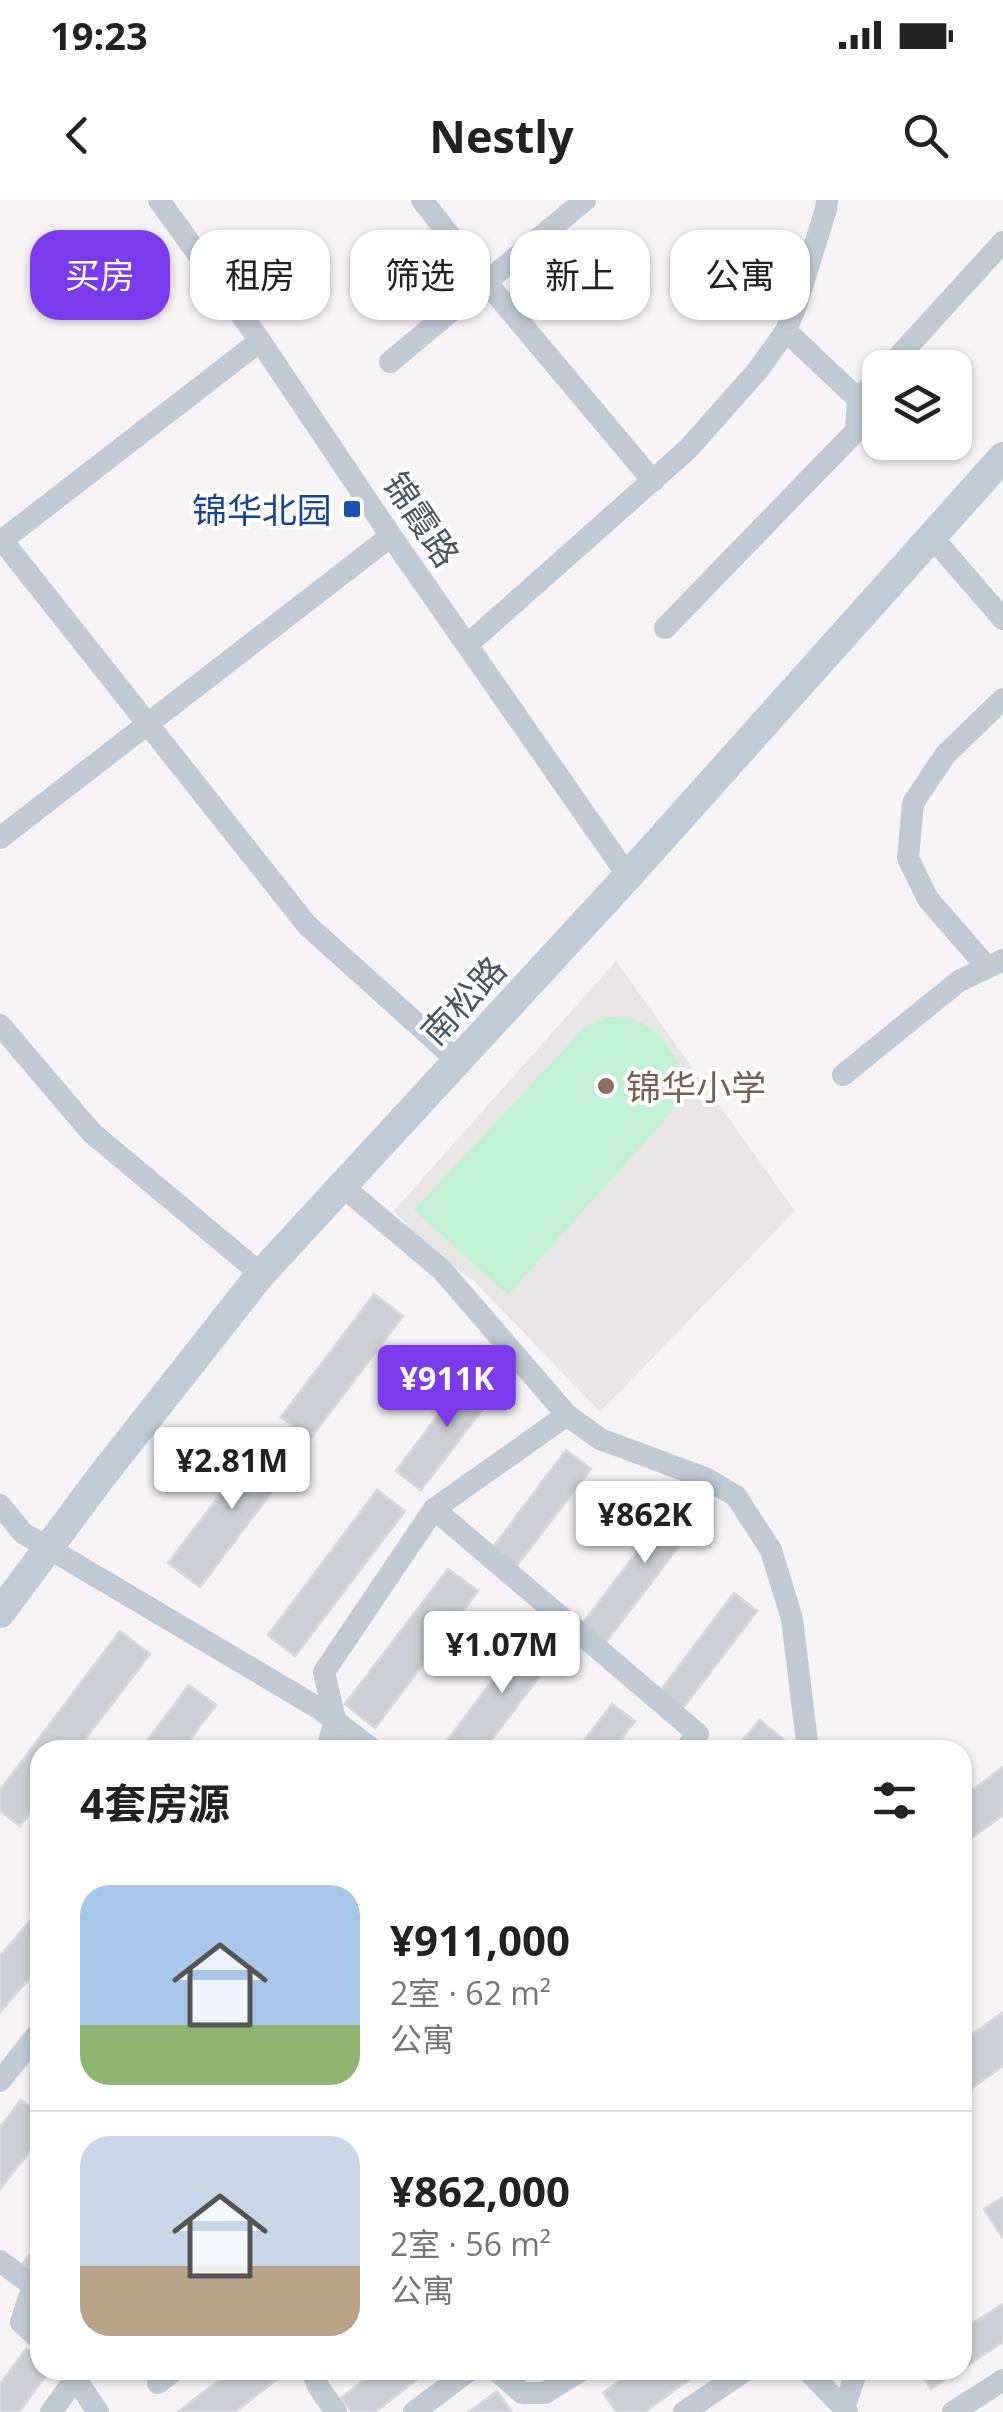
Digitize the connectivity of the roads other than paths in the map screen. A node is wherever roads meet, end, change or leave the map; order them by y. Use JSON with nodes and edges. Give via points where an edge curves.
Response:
{"nodes":[{"id":1,"x":160,"y":200,"type":"edge"},
{"id":2,"x":422,"y":200,"type":"edge"},
{"id":3,"x":585,"y":200,"type":"edge"},
{"id":4,"x":827,"y":200,"type":"edge"},
{"id":5,"x":445,"y":230,"type":"edge"},
{"id":6,"x":1003,"y":242,"type":"edge"},
{"id":7,"x":490,"y":279,"type":"edge"},
{"id":8,"x":490,"y":287,"type":"edge"},
{"id":9,"x":440,"y":320,"type":"edge"},
{"id":10,"x":786,"y":331,"type":"junction"},
{"id":11,"x":260,"y":340,"type":"junction"},
{"id":12,"x":904,"y":350,"type":"edge"},
{"id":13,"x":390,"y":362,"type":"dead end"},
{"id":14,"x":862,"y":395,"type":"edge"},
{"id":15,"x":858,"y":399,"type":"junction"},
{"id":16,"x":1003,"y":458,"type":"edge"},
{"id":17,"x":652,"y":481,"type":"junction"},
{"id":18,"x":391,"y":536,"type":"junction"},
{"id":19,"x":932,"y":537,"type":"junction"},
{"id":20,"x":1,"y":541,"type":"edge"},
{"id":21,"x":1003,"y":619,"type":"edge"},
{"id":22,"x":665,"y":628,"type":"dead end"},
{"id":23,"x":467,"y":645,"type":"junction"},
{"id":24,"x":1003,"y":699,"type":"edge"},
{"id":25,"x":147,"y":725,"type":"junction"},
{"id":26,"x":0,"y":838,"type":"edge"},
{"id":27,"x":628,"y":876,"type":"junction"},
{"id":28,"x":995,"y":963,"type":"edge"},
{"id":29,"x":0,"y":1025,"type":"edge"},
{"id":30,"x":458,"y":1062,"type":"junction"},
{"id":31,"x":843,"y":1075,"type":"dead end"},
{"id":32,"x":342,"y":1186,"type":"junction"},
{"id":33,"x":261,"y":1274,"type":"junction"},
{"id":34,"x":567,"y":1415,"type":"junction"},
{"id":35,"x":0,"y":1505,"type":"edge"},
{"id":36,"x":434,"y":1508,"type":"junction"},
{"id":37,"x":49,"y":1549,"type":"junction"},
{"id":38,"x":0,"y":1613,"type":"edge"},
{"id":39,"x":335,"y":1720,"type":"junction"},
{"id":40,"x":330,"y":1740,"type":"edge"},
{"id":41,"x":360,"y":1740,"type":"edge"},
{"id":42,"x":693,"y":1740,"type":"edge"},
{"id":43,"x":807,"y":1740,"type":"edge"},
{"id":44,"x":30,"y":2044,"type":"edge"},
{"id":45,"x":0,"y":2081,"type":"edge"},
{"id":46,"x":0,"y":2261,"type":"edge"},
{"id":47,"x":30,"y":2284,"type":"edge"},
{"id":48,"x":30,"y":2302,"type":"edge"},
{"id":49,"x":30,"y":2331,"type":"edge"},
{"id":50,"x":70,"y":2380,"type":"edge"},
{"id":51,"x":77,"y":2380,"type":"edge"},
{"id":52,"x":316,"y":2380,"type":"edge"},
{"id":53,"x":457,"y":2380,"type":"edge"},
{"id":54,"x":507,"y":2380,"type":"edge"},
{"id":55,"x":566,"y":2380,"type":"edge"},
{"id":56,"x":731,"y":2380,"type":"edge"},
{"id":57,"x":816,"y":2380,"type":"edge"},
{"id":58,"x":854,"y":2380,"type":"edge"},
{"id":59,"x":1003,"y":2380,"type":"edge"},
{"id":60,"x":845,"y":2410,"type":"edge"},
{"id":61,"x":51,"y":2412,"type":"edge"},
{"id":62,"x":98,"y":2412,"type":"edge"},
{"id":63,"x":336,"y":2412,"type":"edge"},
{"id":64,"x":414,"y":2412,"type":"edge"},
{"id":65,"x":684,"y":2412,"type":"edge"},
{"id":66,"x":953,"y":2412,"type":"edge"}],
"edges":[{"from":1,"to":11,"type":"street","name":"锦霞路"},
{"from":2,"to":5,"type":"street"},
{"from":3,"to":7,"type":"street"},
{"from":4,"to":10,"type":"street"},
{"from":6,"to":12,"type":"street"},
{"from":8,"to":17,"type":"street"},
{"from":9,"to":13,"type":"street"},
{"from":10,"to":15,"type":"street"},
{"from":10,"to":17,"type":"street","via":[[688,449]]},
{"from":11,"to":18,"type":"street","name":"锦霞路"},
{"from":11,"to":20,"type":"street"},
{"from":14,"to":15,"type":"street"},
{"from":15,"to":22,"type":"street","via":[[856,431]]},
{"from":16,"to":19,"type":"street","name":"南松路"},
{"from":17,"to":23,"type":"street"},
{"from":18,"to":23,"type":"street","name":"锦霞路"},
{"from":18,"to":25,"type":"street"},
{"from":19,"to":21,"type":"street"},
{"from":19,"to":27,"type":"street","name":"南松路"},
{"from":20,"to":25,"type":"street"},
{"from":23,"to":27,"type":"street","name":"锦霞路"},
{"from":24,"to":28,"type":"street","via":[[945,755],[913,803],[908,858],[928,899]]},
{"from":25,"to":26,"type":"street"},
{"from":25,"to":30,"type":"street","via":[[307,926]]},
{"from":27,"to":30,"type":"street","name":"南松路"},
{"from":28,"to":31,"type":"street","via":[[959,981]]},
{"from":29,"to":33,"type":"street","via":[[92,1133]]},
{"from":30,"to":32,"type":"street","name":"南松路"},
{"from":32,"to":33,"type":"street","name":"南松路"},
{"from":32,"to":34,"type":"street","via":[[442,1270]]},
{"from":33,"to":37,"type":"street","name":"南松路"},
{"from":34,"to":36,"type":"street"},
{"from":34,"to":43,"type":"street","via":[[600,1439],[736,1496],[771,1550],[792,1619]]},
{"from":35,"to":37,"type":"street","via":[[23,1533]]},
{"from":36,"to":39,"type":"street","via":[[324,1672]]},
{"from":36,"to":42,"type":"street","via":[[698,1734]]},
{"from":37,"to":38,"type":"street","name":"南松路"},
{"from":37,"to":39,"type":"street"},
{"from":39,"to":40,"type":"street"},
{"from":39,"to":41,"type":"street"},
{"from":44,"to":45,"type":"street"},
{"from":46,"to":47,"type":"street"},
{"from":48,"to":49,"type":"street","via":[[21,2322]]},
{"from":50,"to":61,"type":"street"},
{"from":51,"to":62,"type":"street"},
{"from":52,"to":63,"type":"street"},
{"from":53,"to":64,"type":"street"},
{"from":54,"to":55,"type":"street","via":[[522,2393],[546,2393]]},
{"from":56,"to":65,"type":"street"},
{"from":57,"to":60,"type":"street"},
{"from":58,"to":60,"type":"street"},
{"from":59,"to":66,"type":"street"}]}
